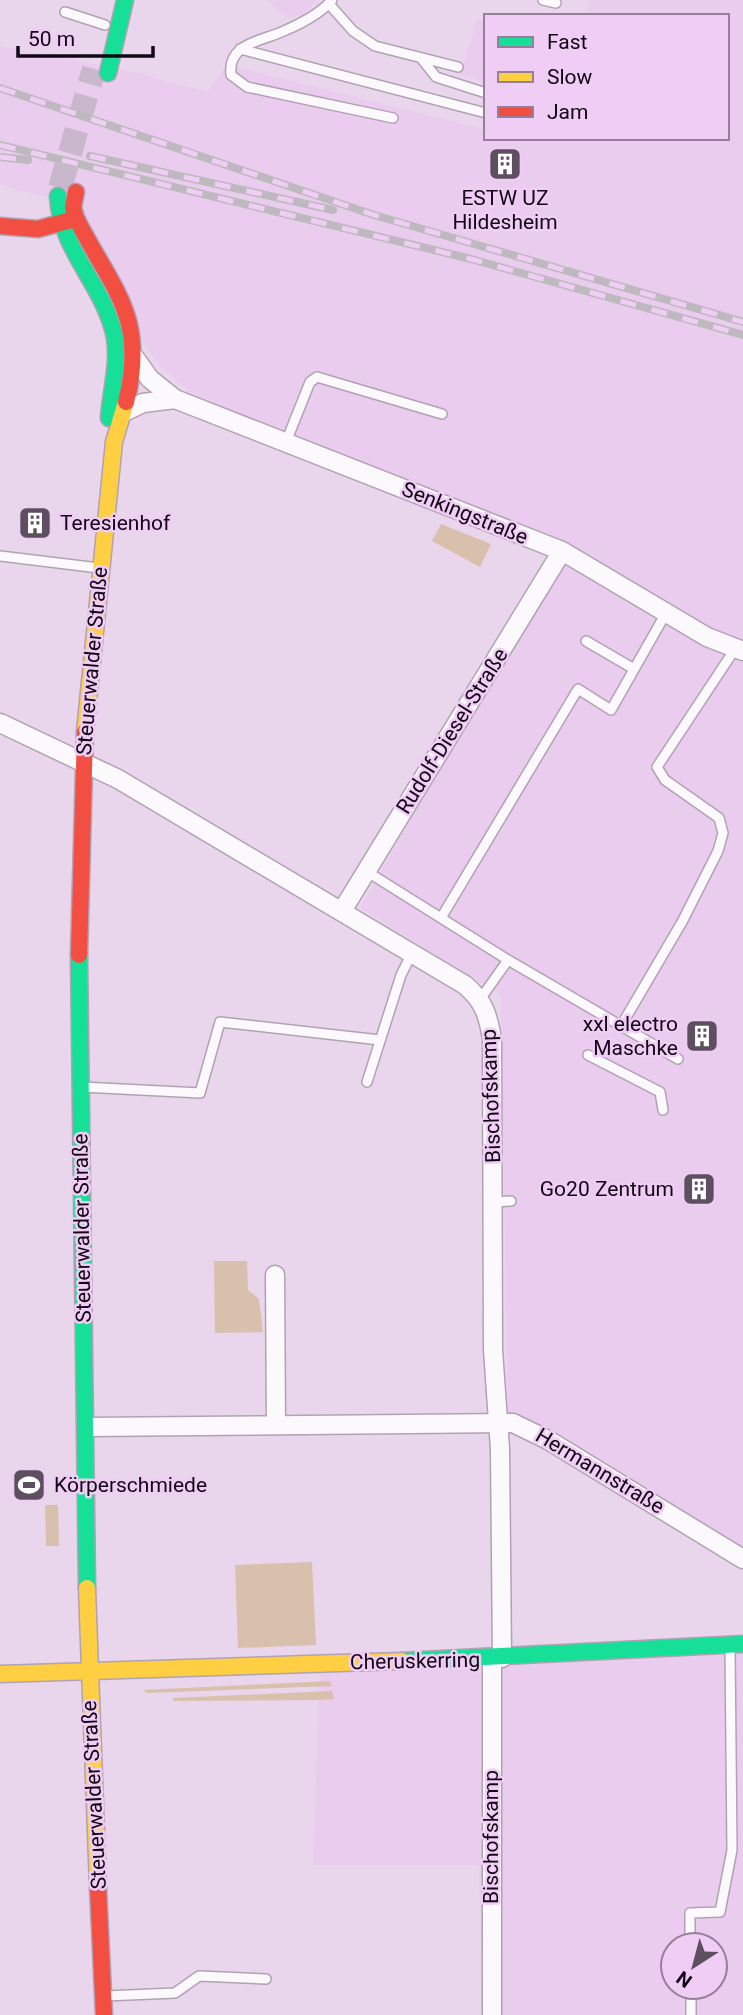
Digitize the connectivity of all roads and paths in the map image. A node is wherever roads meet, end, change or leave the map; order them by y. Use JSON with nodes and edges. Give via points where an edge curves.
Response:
{"nodes":[{"id":1,"x":111,"y":0,"type":"edge"},
{"id":2,"x":125,"y":0,"type":"edge"},
{"id":3,"x":543,"y":0,"type":"edge"},
{"id":4,"x":331,"y":2,"type":"edge"},
{"id":5,"x":556,"y":3,"type":"dead end"},
{"id":6,"x":65,"y":12,"type":"dead end"},
{"id":7,"x":105,"y":25,"type":"junction"},
{"id":8,"x":240,"y":50,"type":"junction"},
{"id":9,"x":421,"y":58,"type":"junction"},
{"id":10,"x":458,"y":67,"type":"dead end"},
{"id":11,"x":484,"y":92,"type":"edge"},
{"id":12,"x":484,"y":112,"type":"edge"},
{"id":13,"x":393,"y":118,"type":"dead end"},
{"id":14,"x":76,"y":218,"type":"junction"},
{"id":15,"x":60,"y":223,"type":"junction"},
{"id":16,"x":0,"y":226,"type":"edge"},
{"id":17,"x":135,"y":358,"type":"junction"},
{"id":18,"x":175,"y":399,"type":"junction"},
{"id":19,"x":124,"y":412,"type":"junction"},
{"id":20,"x":442,"y":414,"type":"dead end"},
{"id":21,"x":114,"y":442,"type":"junction"},
{"id":22,"x":285,"y":442,"type":"junction"},
{"id":23,"x":562,"y":551,"type":"junction"},
{"id":24,"x":0,"y":556,"type":"edge"},
{"id":25,"x":101,"y":568,"type":"junction"},
{"id":26,"x":666,"y":613,"type":"junction"},
{"id":27,"x":586,"y":640,"type":"dead end"},
{"id":28,"x":739,"y":650,"type":"edge"},
{"id":29,"x":634,"y":669,"type":"junction"},
{"id":30,"x":0,"y":723,"type":"edge"},
{"id":31,"x":84,"y":761,"type":"junction"},
{"id":32,"x":366,"y":872,"type":"junction"},
{"id":33,"x":342,"y":911,"type":"junction"},
{"id":34,"x":441,"y":918,"type":"junction"},
{"id":35,"x":412,"y":953,"type":"junction"},
{"id":36,"x":508,"y":960,"type":"junction"},
{"id":37,"x":481,"y":998,"type":"junction"},
{"id":38,"x":621,"y":1026,"type":"junction"},
{"id":39,"x":380,"y":1040,"type":"junction"},
{"id":40,"x":587,"y":1055,"type":"dead end"},
{"id":41,"x":678,"y":1059,"type":"dead end"},
{"id":42,"x":367,"y":1082,"type":"dead end"},
{"id":43,"x":80,"y":1087,"type":"junction"},
{"id":44,"x":663,"y":1110,"type":"dead end"},
{"id":45,"x":275,"y":1275,"type":"dead end"},
{"id":46,"x":497,"y":1424,"type":"junction"},
{"id":47,"x":276,"y":1425,"type":"junction"},
{"id":48,"x":87,"y":1427,"type":"junction"},
{"id":49,"x":743,"y":1559,"type":"edge"},
{"id":50,"x":737,"y":1644,"type":"edge"},
{"id":51,"x":497,"y":1658,"type":"junction"},
{"id":52,"x":88,"y":1672,"type":"junction"},
{"id":53,"x":0,"y":1674,"type":"edge"},
{"id":54,"x":690,"y":1931,"type":"edge"},
{"id":55,"x":266,"y":1979,"type":"dead end"},
{"id":56,"x":104,"y":1996,"type":"junction"},
{"id":57,"x":104,"y":2015,"type":"edge"},
{"id":58,"x":492,"y":2015,"type":"edge"}],
"edges":[{"from":1,"to":7,"type":"street"},
{"from":2,"to":7,"type":"street","via":[[101,71]]},
{"from":3,"to":5,"type":"lane"},
{"from":4,"to":8,"type":"lane","via":[[288,30]]},
{"from":4,"to":9,"type":"lane","via":[[368,43]]},
{"from":6,"to":7,"type":"lane"},
{"from":8,"to":12,"type":"lane"},
{"from":8,"to":13,"type":"lane","via":[[230,66],[231,75],[242,85]]},
{"from":9,"to":10,"type":"lane"},
{"from":9,"to":11,"type":"lane","via":[[434,76]]},
{"from":14,"to":15,"type":"street"},
{"from":14,"to":15,"type":"street","via":[[68,190],[57,209]]},
{"from":14,"to":17,"type":"street","name":"Steuerwalder Straße","via":[[124,302]]},
{"from":15,"to":16,"type":"street","via":[[38,229]]},
{"from":15,"to":21,"type":"street","name":"Steuerwalder Straße","via":[[115,331],[109,416]]},
{"from":17,"to":18,"type":"street","name":"Senkingstraße","via":[[150,379]]},
{"from":17,"to":19,"type":"street","name":"Steuerwalder Straße"},
{"from":18,"to":19,"type":"street","name":"Senkingstraße","via":[[143,403]]},
{"from":18,"to":22,"type":"street","name":"Senkingstraße"},
{"from":19,"to":21,"type":"street","name":"Steuerwalder Straße"},
{"from":20,"to":22,"type":"lane","via":[[317,377],[310,382]]},
{"from":21,"to":25,"type":"street","name":"Steuerwalder Straße"},
{"from":22,"to":23,"type":"street","name":"Senkingstraße"},
{"from":23,"to":26,"type":"street","name":"Senkingstraße"},
{"from":23,"to":32,"type":"street","name":"Rudolf-Diesel-Straße"},
{"from":24,"to":25,"type":"lane"},
{"from":25,"to":31,"type":"street","name":"Steuerwalder Straße"},
{"from":26,"to":28,"type":"street","name":"Senkingstraße"},
{"from":26,"to":29,"type":"lane"},
{"from":27,"to":29,"type":"lane"},
{"from":28,"to":38,"type":"lane","via":[[657,767],[665,780],[719,818],[722,840],[682,922]]},
{"from":29,"to":34,"type":"lane","via":[[611,710],[578,689]]},
{"from":30,"to":31,"type":"street","name":"Bischofskamp"},
{"from":31,"to":33,"type":"street","name":"Bischofskamp"},
{"from":31,"to":43,"type":"street","name":"Steuerwalder Straße"},
{"from":32,"to":33,"type":"street","name":"Rudolf-Diesel-Straße"},
{"from":32,"to":34,"type":"lane"},
{"from":33,"to":35,"type":"street","name":"Bischofskamp"},
{"from":34,"to":36,"type":"lane"},
{"from":35,"to":37,"type":"street","name":"Bischofskamp"},
{"from":35,"to":39,"type":"lane"},
{"from":36,"to":37,"type":"lane"},
{"from":36,"to":38,"type":"lane"},
{"from":37,"to":46,"type":"street","name":"Bischofskamp","via":[[496,1039],[503,1201],[493,1350]]},
{"from":38,"to":41,"type":"lane"},
{"from":39,"to":42,"type":"lane"},
{"from":39,"to":43,"type":"lane","via":[[220,1022],[200,1093]]},
{"from":40,"to":44,"type":"lane","via":[[660,1092]]},
{"from":43,"to":48,"type":"street","name":"Steuerwalder Straße"},
{"from":45,"to":47,"type":"street"},
{"from":46,"to":47,"type":"street","name":"Hermannstraße"},
{"from":46,"to":49,"type":"street","name":"Hermannstraße","via":[[527,1428]]},
{"from":46,"to":51,"type":"street","name":"Bischofskamp"},
{"from":47,"to":48,"type":"street","name":"Hermannstraße"},
{"from":48,"to":52,"type":"street","name":"Steuerwalder Straße"},
{"from":50,"to":51,"type":"street","name":"Cheruskerring"},
{"from":50,"to":54,"type":"lane","via":[[732,1850],[720,1912],[690,1913]]},
{"from":51,"to":52,"type":"street","name":"Cheruskerring"},
{"from":51,"to":58,"type":"street","name":"Bischofskamp"},
{"from":52,"to":53,"type":"street","name":"Cheruskerring"},
{"from":52,"to":56,"type":"street","name":"Steuerwalder Straße"},
{"from":55,"to":56,"type":"lane","via":[[199,1976],[175,1993]]},
{"from":56,"to":57,"type":"street","name":"Steuerwalder Straße"}]}
